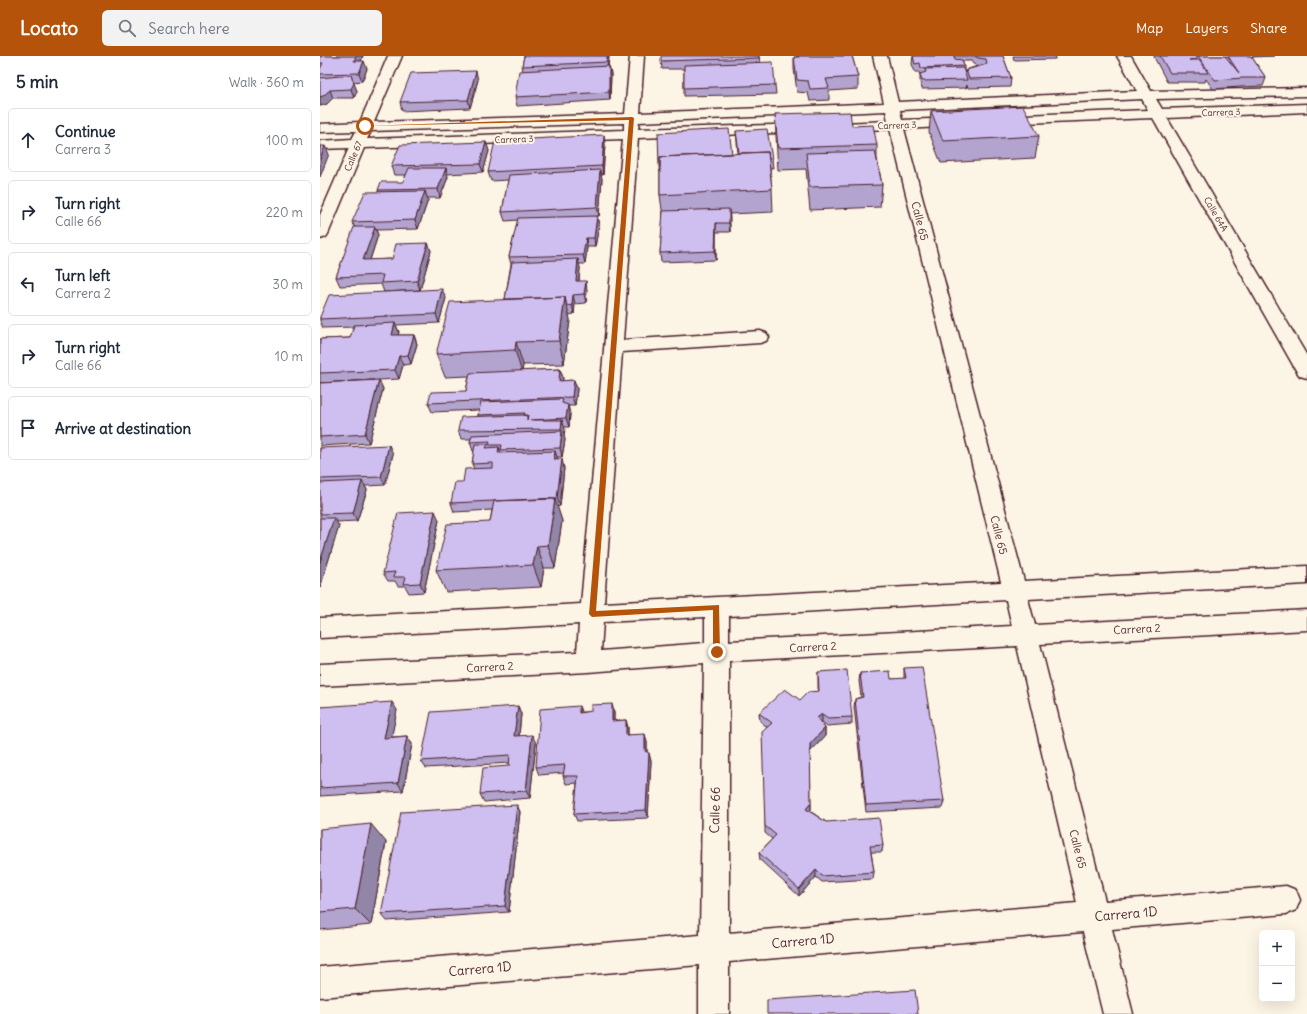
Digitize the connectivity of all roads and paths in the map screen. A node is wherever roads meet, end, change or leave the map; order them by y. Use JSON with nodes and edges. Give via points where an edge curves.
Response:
{"nodes":[{"id":1,"x":395,"y":56,"type":"edge"},
{"id":2,"x":637,"y":56,"type":"edge"},
{"id":3,"x":880,"y":56,"type":"edge"},
{"id":4,"x":1124,"y":56,"type":"edge"},
{"id":5,"x":1307,"y":92,"type":"edge"},
{"id":6,"x":1147,"y":95,"type":"junction"},
{"id":7,"x":1307,"y":108,"type":"edge"},
{"id":8,"x":1158,"y":114,"type":"junction"},
{"id":9,"x":894,"y":115,"type":"junction"},
{"id":10,"x":365,"y":126,"type":"junction"},
{"id":11,"x":631,"y":127,"type":"junction"},
{"id":12,"x":320,"y":128,"type":"edge"},
{"id":13,"x":358,"y":144,"type":"junction"},
{"id":14,"x":320,"y":145,"type":"edge"},
{"id":15,"x":320,"y":234,"type":"edge"},
{"id":16,"x":760,"y":337,"type":"dead end"},
{"id":17,"x":614,"y":347,"type":"junction"},
{"id":18,"x":1307,"y":372,"type":"edge"},
{"id":19,"x":1307,"y":575,"type":"edge"},
{"id":20,"x":1013,"y":591,"type":"junction"},
{"id":21,"x":717,"y":607,"type":"junction"},
{"id":22,"x":592,"y":614,"type":"junction"},
{"id":23,"x":1307,"y":620,"type":"edge"},
{"id":24,"x":320,"y":628,"type":"edge"},
{"id":25,"x":1026,"y":635,"type":"junction"},
{"id":26,"x":717,"y":652,"type":"junction"},
{"id":27,"x":588,"y":662,"type":"junction"},
{"id":28,"x":320,"y":675,"type":"edge"},
{"id":29,"x":1286,"y":900,"type":"dead end"},
{"id":30,"x":1095,"y":917,"type":"junction"},
{"id":31,"x":714,"y":949,"type":"junction"},
{"id":32,"x":320,"y":982,"type":"edge"},
{"id":33,"x":714,"y":1014,"type":"edge"},
{"id":34,"x":1118,"y":1014,"type":"edge"}],
"edges":[{"from":1,"to":10,"type":"street","name":"Calle 67"},
{"from":2,"to":11,"type":"street"},
{"from":3,"to":9,"type":"street","name":"Calle 65"},
{"from":4,"to":6,"type":"street","name":"Calle 64A"},
{"from":5,"to":6,"type":"street","name":"Carrera 3"},
{"from":6,"to":8,"type":"street","name":"Calle 64A"},
{"from":6,"to":9,"type":"street","name":"Carrera 3"},
{"from":7,"to":8,"type":"street","name":"Carrera 3"},
{"from":8,"to":9,"type":"street","name":"Carrera 3","via":[[979,121]]},
{"from":8,"to":18,"type":"street","name":"Calle 64A"},
{"from":9,"to":11,"type":"street","name":"Carrera 3"},
{"from":9,"to":11,"type":"street","name":"Carrera 3","via":[[822,128]]},
{"from":9,"to":20,"type":"street","name":"Calle 65"},
{"from":10,"to":11,"type":"street","name":"Carrera 3"},
{"from":10,"to":12,"type":"street","name":"Carrera 3"},
{"from":10,"to":13,"type":"street","name":"Calle 67"},
{"from":11,"to":13,"type":"street","name":"Carrera 3"},
{"from":11,"to":17,"type":"street"},
{"from":13,"to":14,"type":"street","name":"Carrera 3"},
{"from":13,"to":15,"type":"street","name":"Calle 67"},
{"from":16,"to":17,"type":"street"},
{"from":17,"to":22,"type":"street"},
{"from":19,"to":20,"type":"street"},
{"from":20,"to":21,"type":"street"},
{"from":20,"to":25,"type":"street","name":"Calle 65"},
{"from":21,"to":22,"type":"street"},
{"from":21,"to":26,"type":"street","name":"Calle 66"},
{"from":22,"to":24,"type":"street"},
{"from":22,"to":27,"type":"street"},
{"from":23,"to":25,"type":"street","name":"Carrera 2"},
{"from":25,"to":26,"type":"street","name":"Carrera 2"},
{"from":25,"to":30,"type":"street","name":"Calle 65"},
{"from":26,"to":27,"type":"street","name":"Carrera 2"},
{"from":26,"to":31,"type":"street","name":"Calle 66"},
{"from":27,"to":28,"type":"street","name":"Carrera 2"},
{"from":29,"to":30,"type":"street","name":"Carrera 1D"},
{"from":30,"to":31,"type":"street","name":"Carrera 1D"},
{"from":30,"to":34,"type":"street","name":"Calle 65"},
{"from":31,"to":32,"type":"street","name":"Carrera 1D"},
{"from":31,"to":33,"type":"street","name":"Calle 66"}]}
